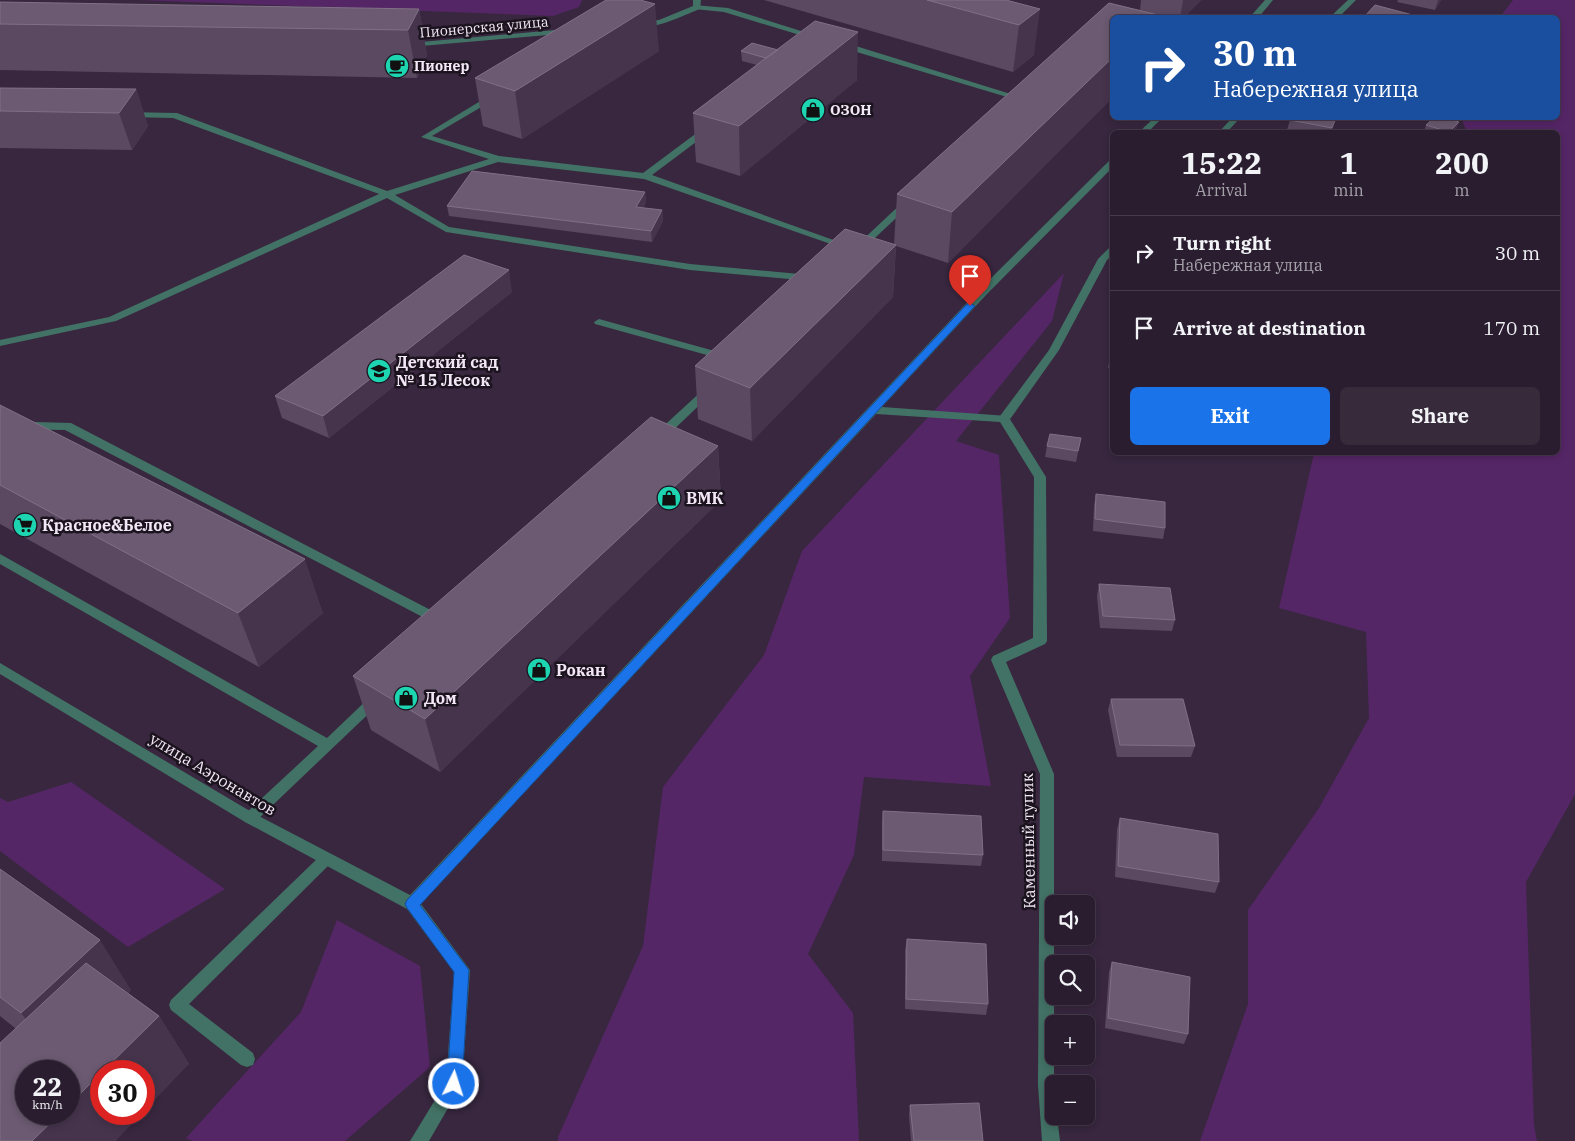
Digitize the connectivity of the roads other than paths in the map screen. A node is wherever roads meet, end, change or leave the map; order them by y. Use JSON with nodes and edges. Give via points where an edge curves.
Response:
{"nodes":[{"id":1,"x":1269,"y":0,"type":"edge"},
{"id":2,"x":1352,"y":0,"type":"edge"},
{"id":3,"x":697,"y":4,"type":"edge"},
{"id":4,"x":1256,"y":15,"type":"edge"},
{"id":5,"x":1336,"y":15,"type":"edge"},
{"id":6,"x":630,"y":25,"type":"edge"},
{"id":7,"x":571,"y":31,"type":"edge"},
{"id":8,"x":820,"y":38,"type":"edge"},
{"id":9,"x":830,"y":41,"type":"edge"},
{"id":10,"x":405,"y":45,"type":"edge"},
{"id":11,"x":499,"y":93,"type":"edge"},
{"id":12,"x":1020,"y":98,"type":"edge"},
{"id":13,"x":116,"y":114,"type":"edge"},
{"id":14,"x":720,"y":119,"type":"edge"},
{"id":15,"x":1156,"y":120,"type":"edge"},
{"id":16,"x":1234,"y":120,"type":"edge"},
{"id":17,"x":1145,"y":130,"type":"edge"},
{"id":18,"x":1225,"y":130,"type":"edge"},
{"id":19,"x":498,"y":159,"type":"junction"},
{"id":20,"x":1110,"y":165,"type":"edge"},
{"id":21,"x":645,"y":176,"type":"junction"},
{"id":22,"x":387,"y":194,"type":"junction"},
{"id":23,"x":914,"y":197,"type":"edge"},
{"id":24,"x":1110,"y":252,"type":"edge"},
{"id":25,"x":816,"y":279,"type":"edge"},
{"id":26,"x":599,"y":322,"type":"dead end"},
{"id":27,"x":0,"y":343,"type":"edge"},
{"id":28,"x":739,"y":362,"type":"edge"},
{"id":29,"x":718,"y":382,"type":"edge"},
{"id":30,"x":873,"y":410,"type":"junction"},
{"id":31,"x":1004,"y":419,"type":"junction"},
{"id":32,"x":0,"y":425,"type":"edge"},
{"id":33,"x":654,"y":442,"type":"edge"},
{"id":34,"x":0,"y":558,"type":"edge"},
{"id":35,"x":454,"y":628,"type":"edge"},
{"id":36,"x":0,"y":668,"type":"edge"},
{"id":37,"x":384,"y":693,"type":"edge"},
{"id":38,"x":328,"y":745,"type":"junction"},
{"id":39,"x":250,"y":818,"type":"junction"},
{"id":40,"x":326,"y":860,"type":"junction"},
{"id":41,"x":412,"y":904,"type":"junction"},
{"id":42,"x":247,"y":1059,"type":"dead end"},
{"id":43,"x":419,"y":1141,"type":"edge"},
{"id":44,"x":1051,"y":1141,"type":"edge"}],
"edges":[{"from":1,"to":4,"type":"street"},
{"from":2,"to":5,"type":"street"},
{"from":3,"to":6,"type":"street","via":[[660,22]]},
{"from":3,"to":8,"type":"street"},
{"from":7,"to":10,"type":"street","name":"Пионерская улица"},
{"from":9,"to":12,"type":"street"},
{"from":11,"to":19,"type":"street","via":[[425,137]]},
{"from":13,"to":22,"type":"street","via":[[174,115]]},
{"from":14,"to":21,"type":"street"},
{"from":15,"to":17,"type":"street"},
{"from":16,"to":18,"type":"street"},
{"from":19,"to":21,"type":"street"},
{"from":19,"to":22,"type":"street"},
{"from":20,"to":30,"type":"street","via":[[982,293]]},
{"from":21,"to":23,"type":"street","via":[[854,253]]},
{"from":22,"to":25,"type":"street","via":[[446,229],[690,267]]},
{"from":22,"to":27,"type":"street","via":[[112,319]]},
{"from":24,"to":31,"type":"street","via":[[1054,350]]},
{"from":26,"to":28,"type":"street"},
{"from":29,"to":33,"type":"street"},
{"from":30,"to":31,"type":"street"},
{"from":30,"to":41,"type":"street"},
{"from":31,"to":44,"type":"street","name":"Каменный тупик","via":[[1040,477],[1040,642],[998,660],[1047,774],[1046,1085]]},
{"from":32,"to":35,"type":"street","via":[[67,426]]},
{"from":34,"to":38,"type":"street"},
{"from":36,"to":39,"type":"street","name":"улица Аэронавтов"},
{"from":37,"to":38,"type":"street"},
{"from":38,"to":39,"type":"street"},
{"from":39,"to":40,"type":"street","name":"улица Аэронавтов"},
{"from":40,"to":41,"type":"street","name":"улица Аэронавтов"},
{"from":40,"to":42,"type":"street","via":[[177,1005]]},
{"from":41,"to":43,"type":"street","via":[[462,970],[454,1084]]}]}
